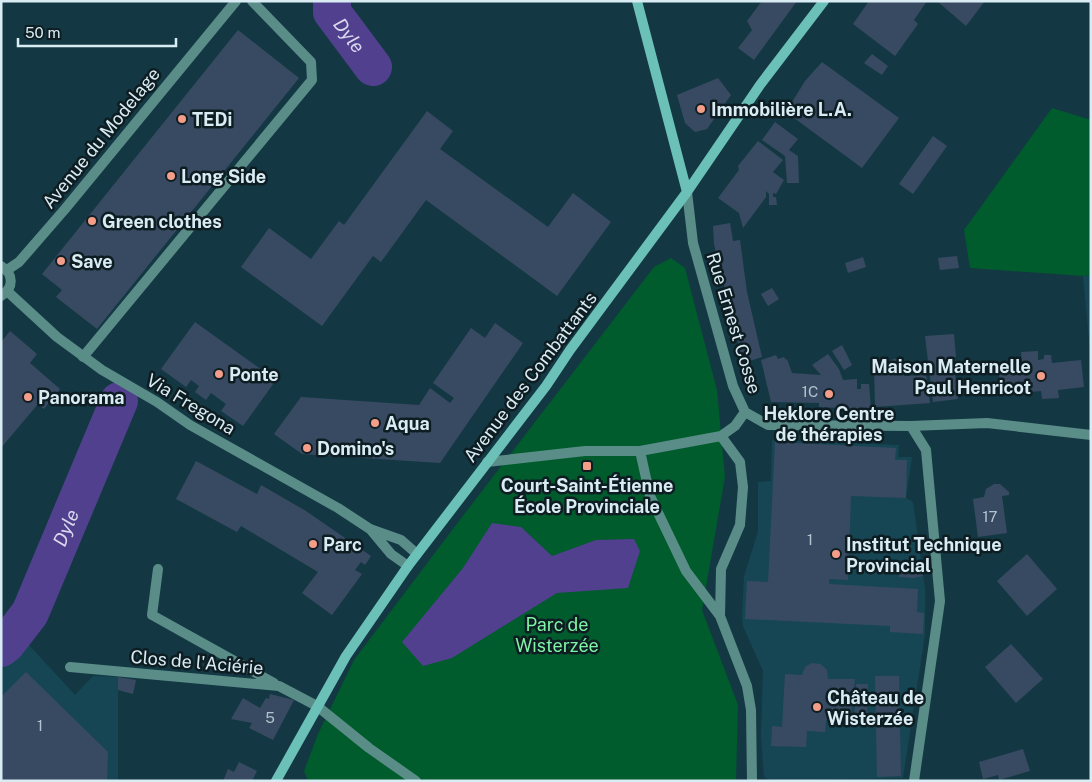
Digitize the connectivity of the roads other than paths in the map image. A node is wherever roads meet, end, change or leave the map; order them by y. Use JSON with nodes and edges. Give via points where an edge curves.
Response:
{"nodes":[{"id":1,"x":236,"y":1,"type":"edge"},
{"id":2,"x":252,"y":1,"type":"edge"},
{"id":3,"x":637,"y":1,"type":"edge"},
{"id":4,"x":824,"y":1,"type":"edge"},
{"id":5,"x":687,"y":192,"type":"junction"},
{"id":6,"x":4,"y":268,"type":"edge"},
{"id":7,"x":4,"y":294,"type":"edge"},
{"id":8,"x":83,"y":357,"type":"junction"},
{"id":9,"x":745,"y":412,"type":"junction"},
{"id":10,"x":911,"y":426,"type":"junction"},
{"id":11,"x":1091,"y":434,"type":"edge"},
{"id":12,"x":721,"y":436,"type":"junction"},
{"id":13,"x":640,"y":451,"type":"junction"},
{"id":14,"x":487,"y":462,"type":"junction"},
{"id":15,"x":370,"y":529,"type":"junction"},
{"id":16,"x":417,"y":554,"type":"junction"},
{"id":17,"x":408,"y":566,"type":"junction"},
{"id":18,"x":158,"y":569,"type":"dead end"},
{"id":19,"x":720,"y":616,"type":"junction"},
{"id":20,"x":70,"y":667,"type":"dead end"},
{"id":21,"x":279,"y":686,"type":"junction"},
{"id":22,"x":316,"y":706,"type":"junction"},
{"id":23,"x":276,"y":781,"type":"edge"},
{"id":24,"x":416,"y":781,"type":"edge"},
{"id":25,"x":752,"y":781,"type":"edge"},
{"id":26,"x":914,"y":781,"type":"edge"}],
"edges":[{"from":1,"to":6,"type":"street","name":"Avenue du Modelage","via":[[19,262]]},
{"from":2,"to":8,"type":"street","via":[[311,62],[312,80]]},
{"from":3,"to":5,"type":"main road"},
{"from":4,"to":5,"type":"main road","name":"Avenue des Combattants","via":[[760,85]]},
{"from":5,"to":9,"type":"street","name":"Rue Ernest Cosse","via":[[693,243],[733,386]]},
{"from":5,"to":14,"type":"main road","name":"Avenue des Combattants"},
{"from":6,"to":7,"type":"street","via":[[11,283]]},
{"from":7,"to":8,"type":"street","name":"Via Fregona"},
{"from":8,"to":15,"type":"street","name":"Via Fregona","via":[[190,425]]},
{"from":9,"to":10,"type":"street","name":"Rue Ernest Cosse","via":[[768,425]]},
{"from":9,"to":12,"type":"street","via":[[735,426]]},
{"from":10,"to":11,"type":"street","name":"Rue Ernest Cosse","via":[[987,423]]},
{"from":10,"to":26,"type":"street","via":[[926,450],[940,601]]},
{"from":12,"to":13,"type":"street"},
{"from":12,"to":19,"type":"street","via":[[740,462],[743,487],[740,525],[721,569]]},
{"from":13,"to":14,"type":"street","via":[[585,451]]},
{"from":13,"to":19,"type":"street","via":[[650,496],[686,571]]},
{"from":14,"to":16,"type":"main road","name":"Avenue des Combattants"},
{"from":15,"to":16,"type":"street","name":"Via Fregona","via":[[401,540]]},
{"from":15,"to":17,"type":"street","name":"Via Fregona","via":[[391,554]]},
{"from":16,"to":17,"type":"main road","name":"Avenue des Combattants"},
{"from":17,"to":22,"type":"main road","name":"Avenue des Combattants"},
{"from":18,"to":21,"type":"street","via":[[152,615]]},
{"from":19,"to":25,"type":"street","via":[[746,686],[751,710]]},
{"from":20,"to":21,"type":"street","name":"Clos de l'Aciérie"},
{"from":21,"to":22,"type":"street","name":"Clos de l'Aciérie"},
{"from":22,"to":23,"type":"main road","name":"Avenue des Combattants"},
{"from":22,"to":24,"type":"street","name":"Clos de l'Aciérie"}]}
